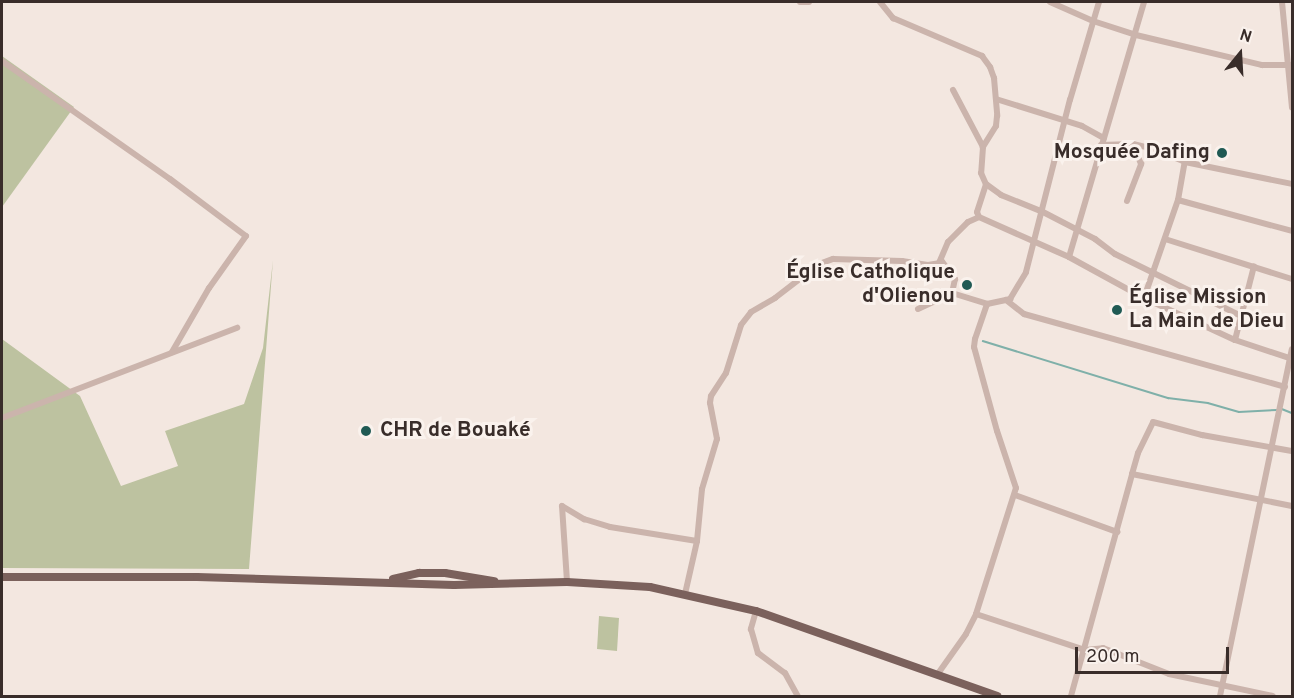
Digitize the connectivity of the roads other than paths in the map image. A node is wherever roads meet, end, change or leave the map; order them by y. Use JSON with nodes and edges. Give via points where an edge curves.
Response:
{"nodes":[{"id":1,"x":800,"y":2,"type":"edge"},
{"id":2,"x":809,"y":2,"type":"edge"},
{"id":3,"x":880,"y":2,"type":"edge"},
{"id":4,"x":1050,"y":2,"type":"edge"},
{"id":5,"x":1100,"y":2,"type":"edge"},
{"id":6,"x":1144,"y":2,"type":"edge"},
{"id":7,"x":1282,"y":2,"type":"edge"},
{"id":8,"x":1093,"y":21,"type":"junction"},
{"id":9,"x":1136,"y":34,"type":"junction"},
{"id":10,"x":2,"y":61,"type":"edge"},
{"id":11,"x":1290,"y":65,"type":"edge"},
{"id":12,"x":953,"y":90,"type":"dead end"},
{"id":13,"x":996,"y":99,"type":"junction"},
{"id":14,"x":1293,"y":108,"type":"edge"},
{"id":15,"x":1065,"y":121,"type":"junction"},
{"id":16,"x":1104,"y":138,"type":"junction"},
{"id":17,"x":1133,"y":144,"type":"junction"},
{"id":18,"x":1101,"y":145,"type":"junction"},
{"id":19,"x":983,"y":147,"type":"junction"},
{"id":20,"x":1185,"y":162,"type":"junction"},
{"id":21,"x":986,"y":184,"type":"junction"},
{"id":22,"x":1293,"y":184,"type":"edge"},
{"id":23,"x":1178,"y":200,"type":"junction"},
{"id":24,"x":1127,"y":201,"type":"dead end"},
{"id":25,"x":1043,"y":212,"type":"junction"},
{"id":26,"x":979,"y":217,"type":"junction"},
{"id":27,"x":1293,"y":231,"type":"edge"},
{"id":28,"x":1077,"y":232,"type":"junction"},
{"id":29,"x":1165,"y":239,"type":"junction"},
{"id":30,"x":1034,"y":240,"type":"junction"},
{"id":31,"x":1069,"y":257,"type":"junction"},
{"id":32,"x":941,"y":260,"type":"junction"},
{"id":33,"x":1254,"y":266,"type":"junction"},
{"id":34,"x":1154,"y":272,"type":"junction"},
{"id":35,"x":1293,"y":279,"type":"edge"},
{"id":36,"x":952,"y":293,"type":"junction"},
{"id":37,"x":1143,"y":298,"type":"junction"},
{"id":38,"x":1006,"y":300,"type":"junction"},
{"id":39,"x":987,"y":304,"type":"junction"},
{"id":40,"x":918,"y":309,"type":"dead end"},
{"id":41,"x":1241,"y":316,"type":"junction"},
{"id":42,"x":237,"y":328,"type":"dead end"},
{"id":43,"x":1235,"y":340,"type":"junction"},
{"id":44,"x":1293,"y":349,"type":"edge"},
{"id":45,"x":172,"y":352,"type":"junction"},
{"id":46,"x":1292,"y":359,"type":"edge"},
{"id":47,"x":1285,"y":387,"type":"junction"},
{"id":48,"x":2,"y":418,"type":"edge"},
{"id":49,"x":1271,"y":447,"type":"junction"},
{"id":50,"x":1293,"y":451,"type":"edge"},
{"id":51,"x":1132,"y":474,"type":"junction"},
{"id":52,"x":1015,"y":495,"type":"junction"},
{"id":53,"x":1260,"y":501,"type":"junction"},
{"id":54,"x":1293,"y":506,"type":"edge"},
{"id":55,"x":1117,"y":532,"type":"junction"},
{"id":56,"x":697,"y":541,"type":"junction"},
{"id":57,"x":2,"y":577,"type":"edge"},
{"id":58,"x":567,"y":582,"type":"junction"},
{"id":59,"x":685,"y":594,"type":"junction"},
{"id":60,"x":756,"y":611,"type":"junction"},
{"id":61,"x":976,"y":614,"type":"junction"},
{"id":62,"x":1085,"y":650,"type":"junction"},
{"id":63,"x":937,"y":675,"type":"junction"},
{"id":64,"x":1222,"y":685,"type":"junction"},
{"id":65,"x":798,"y":696,"type":"edge"},
{"id":66,"x":997,"y":696,"type":"edge"},
{"id":67,"x":1071,"y":696,"type":"edge"},
{"id":68,"x":1220,"y":696,"type":"edge"},
{"id":69,"x":1273,"y":696,"type":"edge"}],
"edges":[{"from":1,"to":2,"type":"street"},
{"from":3,"to":13,"type":"street","via":[[893,18],[982,56],[994,78]]},
{"from":4,"to":8,"type":"street"},
{"from":5,"to":8,"type":"street"},
{"from":6,"to":9,"type":"street"},
{"from":7,"to":11,"type":"street"},
{"from":8,"to":9,"type":"street"},
{"from":8,"to":15,"type":"street"},
{"from":9,"to":11,"type":"street","via":[[1262,65]]},
{"from":9,"to":16,"type":"street"},
{"from":10,"to":45,"type":"street","via":[[246,236],[209,288]]},
{"from":11,"to":14,"type":"street"},
{"from":12,"to":19,"type":"street"},
{"from":13,"to":15,"type":"street"},
{"from":13,"to":19,"type":"street","via":[[996,126]]},
{"from":15,"to":16,"type":"street","via":[[1098,132]]},
{"from":15,"to":25,"type":"street"},
{"from":16,"to":18,"type":"street"},
{"from":17,"to":18,"type":"street"},
{"from":17,"to":20,"type":"street"},
{"from":17,"to":24,"type":"street","via":[[1141,164]]},
{"from":18,"to":28,"type":"street"},
{"from":19,"to":21,"type":"street","via":[[981,173]]},
{"from":20,"to":22,"type":"street"},
{"from":20,"to":23,"type":"street"},
{"from":21,"to":25,"type":"street","via":[[1000,195]]},
{"from":21,"to":26,"type":"street"},
{"from":23,"to":27,"type":"street"},
{"from":23,"to":29,"type":"street"},
{"from":25,"to":28,"type":"street"},
{"from":25,"to":30,"type":"street"},
{"from":26,"to":30,"type":"street"},
{"from":26,"to":32,"type":"street","via":[[952,237]]},
{"from":28,"to":31,"type":"street"},
{"from":28,"to":34,"type":"street"},
{"from":29,"to":33,"type":"street"},
{"from":29,"to":34,"type":"street"},
{"from":30,"to":31,"type":"street"},
{"from":30,"to":38,"type":"street","via":[[1026,272]]},
{"from":31,"to":37,"type":"street"},
{"from":32,"to":36,"type":"street","via":[[955,279]]},
{"from":32,"to":56,"type":"street","via":[[928,265],[834,259],[819,264],[751,312],[741,325],[726,373],[711,396],[717,439],[702,489]]},
{"from":33,"to":35,"type":"street"},
{"from":33,"to":41,"type":"street"},
{"from":34,"to":37,"type":"street"},
{"from":34,"to":41,"type":"street"},
{"from":36,"to":39,"type":"street"},
{"from":36,"to":40,"type":"street"},
{"from":37,"to":43,"type":"street"},
{"from":38,"to":39,"type":"street"},
{"from":38,"to":47,"type":"street","via":[[1024,314]]},
{"from":39,"to":52,"type":"street","via":[[974,347],[997,431],[1015,477]]},
{"from":41,"to":43,"type":"street"},
{"from":42,"to":45,"type":"street"},
{"from":43,"to":46,"type":"street"},
{"from":44,"to":46,"type":"street"},
{"from":45,"to":48,"type":"street"},
{"from":46,"to":47,"type":"street"},
{"from":47,"to":49,"type":"street"},
{"from":49,"to":50,"type":"street"},
{"from":49,"to":51,"type":"street","via":[[1192,433],[1155,421]]},
{"from":49,"to":53,"type":"street"},
{"from":51,"to":53,"type":"street"},
{"from":51,"to":55,"type":"street"},
{"from":52,"to":55,"type":"street"},
{"from":52,"to":61,"type":"street"},
{"from":53,"to":54,"type":"street"},
{"from":53,"to":64,"type":"street"},
{"from":55,"to":62,"type":"street"},
{"from":56,"to":58,"type":"street","via":[[610,526],[584,519],[562,506]]},
{"from":56,"to":59,"type":"street"},
{"from":57,"to":58,"type":"main road","via":[[197,577],[454,585]]},
{"from":58,"to":59,"type":"main road","via":[[624,584]]},
{"from":59,"to":60,"type":"main road"},
{"from":60,"to":63,"type":"main road"},
{"from":60,"to":65,"type":"street","via":[[751,629],[758,653],[785,673]]},
{"from":61,"to":62,"type":"street"},
{"from":61,"to":63,"type":"street"},
{"from":62,"to":64,"type":"street","via":[[1103,648],[1169,674]]},
{"from":62,"to":67,"type":"street"},
{"from":63,"to":66,"type":"main road"},
{"from":64,"to":68,"type":"street"},
{"from":64,"to":69,"type":"street"}]}
